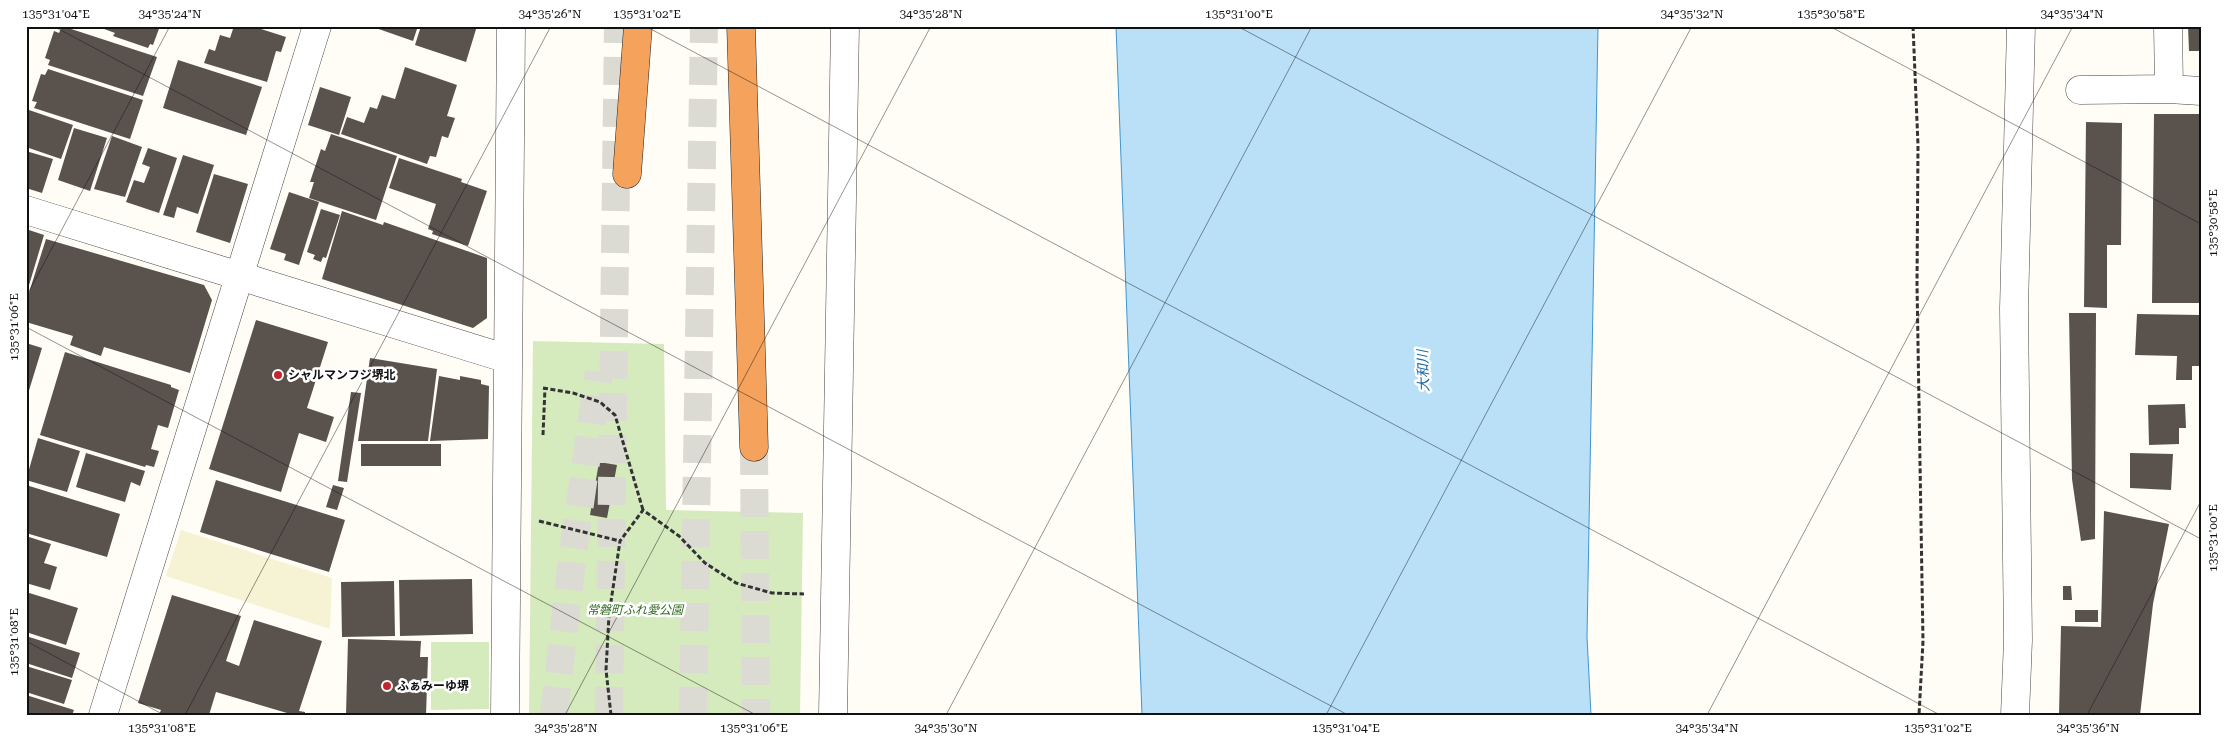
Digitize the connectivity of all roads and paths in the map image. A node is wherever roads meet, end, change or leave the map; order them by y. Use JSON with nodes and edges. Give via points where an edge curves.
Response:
{"nodes":[{"id":1,"x":317,"y":26,"type":"edge"},
{"id":2,"x":511,"y":26,"type":"edge"},
{"id":3,"x":638,"y":26,"type":"edge"},
{"id":4,"x":742,"y":26,"type":"edge"},
{"id":5,"x":845,"y":26,"type":"edge"},
{"id":6,"x":1913,"y":26,"type":"edge"},
{"id":7,"x":2021,"y":26,"type":"edge"},
{"id":8,"x":2168,"y":26,"type":"edge"},
{"id":9,"x":2169,"y":89,"type":"junction"},
{"id":10,"x":2080,"y":90,"type":"dead end"},
{"id":11,"x":2201,"y":91,"type":"edge"},
{"id":12,"x":628,"y":174,"type":"dead end"},
{"id":13,"x":26,"y":210,"type":"edge"},
{"id":14,"x":240,"y":276,"type":"junction"},
{"id":15,"x":508,"y":359,"type":"junction"},
{"id":16,"x":543,"y":436,"type":"dead end"},
{"id":17,"x":754,"y":447,"type":"tunnel mouth"},
{"id":18,"x":643,"y":510,"type":"junction"},
{"id":19,"x":540,"y":512,"type":"dead end"},
{"id":20,"x":620,"y":541,"type":"junction"},
{"id":21,"x":834,"y":595,"type":"junction"},
{"id":22,"x":103,"y":715,"type":"edge"},
{"id":23,"x":505,"y":715,"type":"edge"},
{"id":24,"x":611,"y":715,"type":"edge"},
{"id":25,"x":833,"y":715,"type":"edge"},
{"id":26,"x":1919,"y":715,"type":"edge"},
{"id":27,"x":2015,"y":715,"type":"edge"}],
"edges":[{"from":1,"to":14,"type":"street"},
{"from":2,"to":15,"type":"street"},
{"from":3,"to":12,"type":"highway"},
{"from":4,"to":17,"type":"highway"},
{"from":5,"to":21,"type":"street"},
{"from":6,"to":26,"type":"path","via":[[1918,145],[1923,641]]},
{"from":7,"to":27,"type":"street","via":[[2014,309],[2018,640]]},
{"from":8,"to":9,"type":"street"},
{"from":9,"to":10,"type":"street"},
{"from":9,"to":11,"type":"street"},
{"from":13,"to":14,"type":"street"},
{"from":14,"to":15,"type":"street"},
{"from":14,"to":22,"type":"street"},
{"from":15,"to":23,"type":"street"},
{"from":16,"to":18,"type":"path","via":[[545,388],[600,402],[615,416]]},
{"from":18,"to":20,"type":"path"},
{"from":18,"to":21,"type":"path","via":[[678,536],[705,563],[736,583],[772,592]]},
{"from":19,"to":20,"type":"path","via":[[539,522]]},
{"from":20,"to":24,"type":"path","via":[[608,615],[606,670]]},
{"from":21,"to":25,"type":"street"}]}
